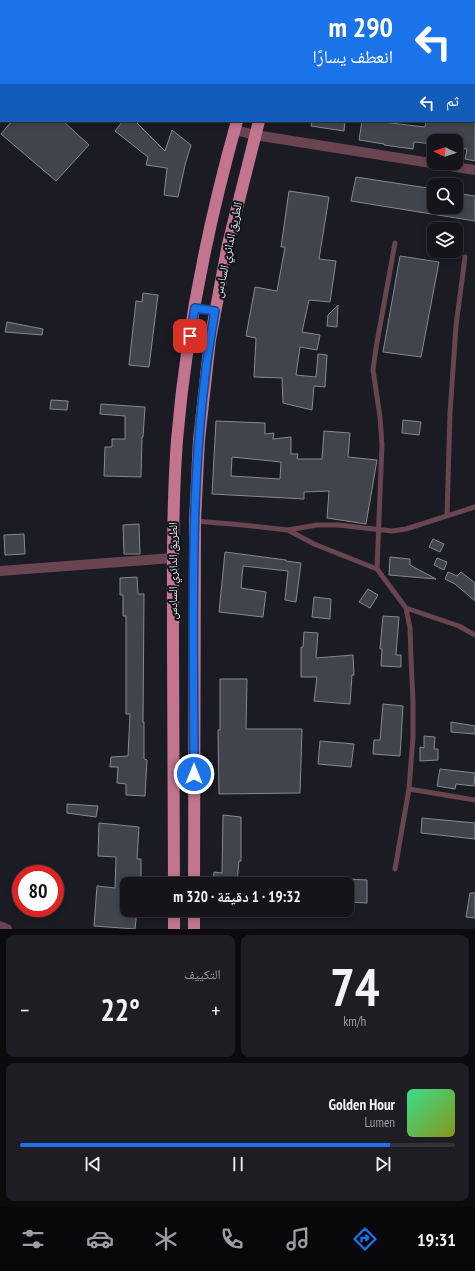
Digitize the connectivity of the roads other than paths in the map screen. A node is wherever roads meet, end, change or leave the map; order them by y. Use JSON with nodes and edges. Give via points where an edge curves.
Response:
{"nodes":[{"id":1,"x":259,"y":122,"type":"edge"},
{"id":2,"x":236,"y":125,"type":"edge"},
{"id":3,"x":255,"y":135,"type":"junction"},
{"id":4,"x":475,"y":170,"type":"edge"},
{"id":5,"x":395,"y":243,"type":"dead end"},
{"id":6,"x":465,"y":257,"type":"dead end"},
{"id":7,"x":195,"y":308,"type":"junction"},
{"id":8,"x":215,"y":311,"type":"junction"},
{"id":9,"x":475,"y":507,"type":"edge"},
{"id":10,"x":447,"y":516,"type":"junction"},
{"id":11,"x":173,"y":520,"type":"junction"},
{"id":12,"x":195,"y":521,"type":"junction"},
{"id":13,"x":379,"y":529,"type":"junction"},
{"id":14,"x":288,"y":530,"type":"junction"},
{"id":15,"x":173,"y":558,"type":"junction"},
{"id":16,"x":377,"y":569,"type":"junction"},
{"id":17,"x":0,"y":571,"type":"edge"},
{"id":18,"x":406,"y":608,"type":"junction"},
{"id":19,"x":475,"y":635,"type":"edge"},
{"id":20,"x":409,"y":789,"type":"junction"},
{"id":21,"x":475,"y":800,"type":"edge"},
{"id":22,"x":395,"y":869,"type":"dead end"},
{"id":23,"x":174,"y":877,"type":"edge"},
{"id":24,"x":194,"y":877,"type":"edge"},
{"id":25,"x":174,"y":917,"type":"edge"},
{"id":26,"x":194,"y":917,"type":"edge"},
{"id":27,"x":0,"y":926,"type":"edge"},
{"id":28,"x":7,"y":929,"type":"edge"},
{"id":29,"x":174,"y":929,"type":"edge"},
{"id":30,"x":194,"y":929,"type":"edge"}],
"edges":[{"from":1,"to":3,"type":"highway","name":"الطريق الدائري السادس"},
{"from":2,"to":3,"type":"street"},
{"from":2,"to":7,"type":"highway","name":"الطريق الدائري السادس","via":[[212,221]]},
{"from":3,"to":4,"type":"street"},
{"from":3,"to":8,"type":"highway","name":"الطريق الدائري السادس","via":[[228,244]]},
{"from":5,"to":13,"type":"lane","via":[[373,370],[382,445]]},
{"from":6,"to":10,"type":"lane","via":[[456,326]]},
{"from":7,"to":8,"type":"highway"},
{"from":7,"to":11,"type":"highway","name":"الطريق الدائري السادس","via":[[179,424]]},
{"from":8,"to":12,"type":"highway","name":"الطريق الدائري السادس","via":[[199,440]]},
{"from":9,"to":10,"type":"lane"},
{"from":10,"to":13,"type":"lane","via":[[406,529]]},
{"from":11,"to":12,"type":"highway"},
{"from":11,"to":15,"type":"highway","name":"الطريق الدائري السادس"},
{"from":12,"to":14,"type":"lane"},
{"from":12,"to":24,"type":"highway","name":"الطريق الدائري السادس"},
{"from":13,"to":14,"type":"lane","via":[[318,525]]},
{"from":13,"to":16,"type":"lane"},
{"from":14,"to":16,"type":"lane","via":[[314,544]]},
{"from":15,"to":17,"type":"street"},
{"from":15,"to":23,"type":"highway","name":"الطريق الدائري السادس"},
{"from":16,"to":18,"type":"lane"},
{"from":18,"to":19,"type":"lane","via":[[459,626]]},
{"from":18,"to":20,"type":"lane","via":[[410,628],[413,701]]},
{"from":20,"to":21,"type":"lane"},
{"from":20,"to":22,"type":"lane"},
{"from":25,"to":29,"type":"highway"},
{"from":26,"to":30,"type":"highway"},
{"from":27,"to":28,"type":"street"}]}
